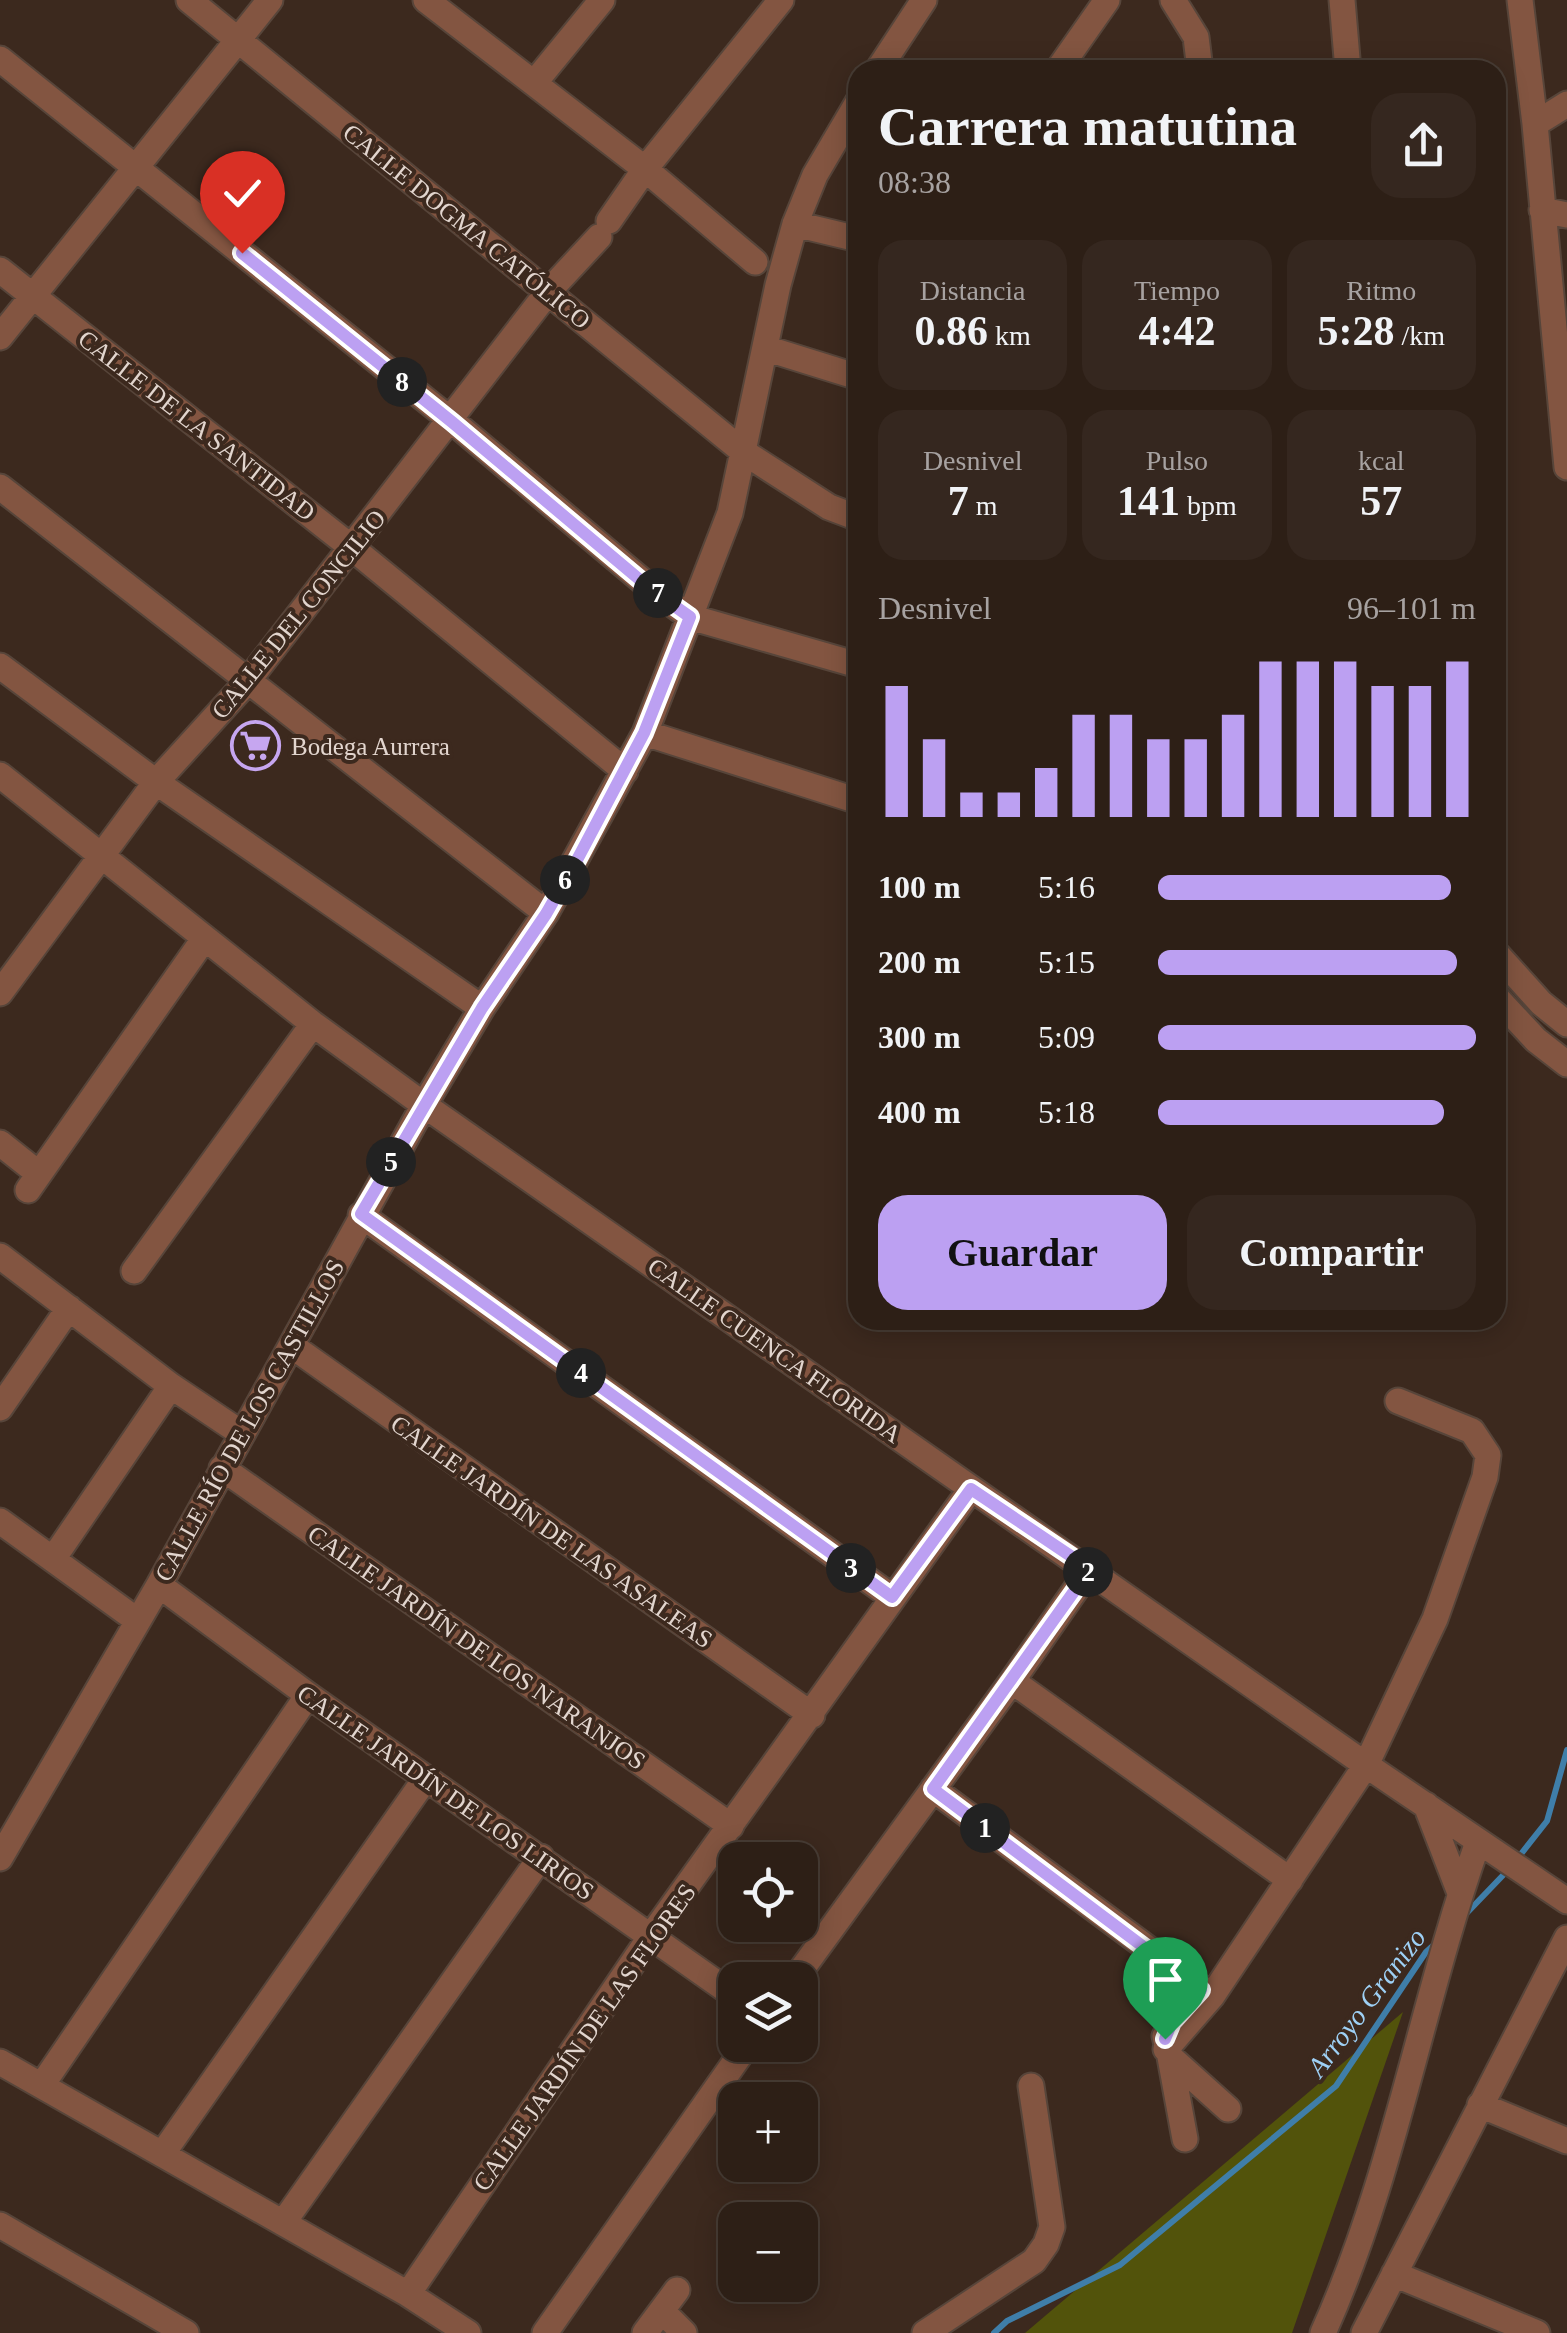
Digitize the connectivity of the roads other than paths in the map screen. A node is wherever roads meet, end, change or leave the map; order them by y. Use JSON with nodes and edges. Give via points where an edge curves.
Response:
{"nodes":[{"id":1,"x":189,"y":0,"type":"edge"},
{"id":2,"x":270,"y":0,"type":"edge"},
{"id":3,"x":426,"y":0,"type":"edge"},
{"id":4,"x":602,"y":0,"type":"edge"},
{"id":5,"x":781,"y":0,"type":"edge"},
{"id":6,"x":924,"y":0,"type":"edge"},
{"id":7,"x":1107,"y":0,"type":"edge"},
{"id":8,"x":1174,"y":0,"type":"edge"},
{"id":9,"x":1342,"y":0,"type":"edge"},
{"id":10,"x":1520,"y":0,"type":"edge"},
{"id":11,"x":240,"y":41,"type":"junction"},
{"id":12,"x":0,"y":58,"type":"edge"},
{"id":13,"x":885,"y":60,"type":"edge"},
{"id":14,"x":1065,"y":60,"type":"edge"},
{"id":15,"x":1199,"y":60,"type":"edge"},
{"id":16,"x":1347,"y":60,"type":"edge"},
{"id":17,"x":535,"y":82,"type":"junction"},
{"id":18,"x":1567,"y":104,"type":"edge"},
{"id":19,"x":848,"y":119,"type":"edge"},
{"id":20,"x":1536,"y":124,"type":"junction"},
{"id":21,"x":136,"y":169,"type":"junction"},
{"id":22,"x":644,"y":169,"type":"junction"},
{"id":23,"x":1554,"y":213,"type":"edge"},
{"id":24,"x":795,"y":224,"type":"junction"},
{"id":25,"x":848,"y":237,"type":"edge"},
{"id":26,"x":755,"y":262,"type":"dead end"},
{"id":27,"x":0,"y":270,"type":"edge"},
{"id":28,"x":548,"y":292,"type":"junction"},
{"id":29,"x":33,"y":296,"type":"junction"},
{"id":30,"x":0,"y":337,"type":"edge"},
{"id":31,"x":765,"y":348,"type":"junction"},
{"id":32,"x":848,"y":373,"type":"edge"},
{"id":33,"x":1563,"y":404,"type":"edge"},
{"id":34,"x":452,"y":422,"type":"junction"},
{"id":35,"x":745,"y":453,"type":"junction"},
{"id":36,"x":1567,"y":467,"type":"edge"},
{"id":37,"x":0,"y":487,"type":"edge"},
{"id":38,"x":848,"y":514,"type":"edge"},
{"id":39,"x":351,"y":548,"type":"junction"},
{"id":40,"x":690,"y":617,"type":"junction"},
{"id":41,"x":848,"y":662,"type":"edge"},
{"id":42,"x":0,"y":666,"type":"edge"},
{"id":43,"x":247,"y":682,"type":"junction"},
{"id":44,"x":644,"y":733,"type":"junction"},
{"id":45,"x":625,"y":771,"type":"junction"},
{"id":46,"x":0,"y":775,"type":"edge"},
{"id":47,"x":156,"y":782,"type":"junction"},
{"id":48,"x":848,"y":797,"type":"edge"},
{"id":49,"x":99,"y":856,"type":"junction"},
{"id":50,"x":546,"y":914,"type":"junction"},
{"id":51,"x":204,"y":939,"type":"junction"},
{"id":52,"x":1506,"y":964,"type":"edge"},
{"id":53,"x":0,"y":994,"type":"edge"},
{"id":54,"x":482,"y":1008,"type":"junction"},
{"id":55,"x":1506,"y":1010,"type":"edge"},
{"id":56,"x":313,"y":1024,"type":"junction"},
{"id":57,"x":1567,"y":1024,"type":"edge"},
{"id":58,"x":1567,"y":1064,"type":"edge"},
{"id":59,"x":424,"y":1105,"type":"junction"},
{"id":60,"x":0,"y":1143,"type":"edge"},
{"id":61,"x":361,"y":1214,"type":"junction"},
{"id":62,"x":0,"y":1256,"type":"edge"},
{"id":63,"x":134,"y":1271,"type":"dead end"},
{"id":64,"x":69,"y":1308,"type":"junction"},
{"id":65,"x":292,"y":1346,"type":"junction"},
{"id":66,"x":171,"y":1386,"type":"junction"},
{"id":67,"x":1398,"y":1401,"type":"dead end"},
{"id":68,"x":0,"y":1408,"type":"edge"},
{"id":69,"x":241,"y":1433,"type":"junction"},
{"id":70,"x":222,"y":1468,"type":"junction"},
{"id":71,"x":971,"y":1489,"type":"junction"},
{"id":72,"x":0,"y":1521,"type":"edge"},
{"id":73,"x":53,"y":1558,"type":"junction"},
{"id":74,"x":1090,"y":1569,"type":"junction"},
{"id":75,"x":159,"y":1585,"type":"junction"},
{"id":76,"x":892,"y":1597,"type":"junction"},
{"id":77,"x":138,"y":1620,"type":"junction"},
{"id":78,"x":1012,"y":1681,"type":"junction"},
{"id":79,"x":308,"y":1695,"type":"junction"},
{"id":80,"x":812,"y":1716,"type":"junction"},
{"id":81,"x":1366,"y":1764,"type":"junction"},
{"id":82,"x":426,"y":1778,"type":"junction"},
{"id":83,"x":933,"y":1789,"type":"junction"},
{"id":84,"x":1426,"y":1805,"type":"junction"},
{"id":85,"x":731,"y":1826,"type":"junction"},
{"id":86,"x":1489,"y":1849,"type":"junction"},
{"id":87,"x":541,"y":1856,"type":"junction"},
{"id":88,"x":0,"y":1858,"type":"edge"},
{"id":89,"x":1290,"y":1880,"type":"junction"},
{"id":90,"x":1458,"y":1900,"type":"junction"},
{"id":91,"x":1567,"y":1901,"type":"edge"},
{"id":92,"x":651,"y":1936,"type":"junction"},
{"id":93,"x":1567,"y":1938,"type":"edge"},
{"id":94,"x":807,"y":1962,"type":"edge"},
{"id":95,"x":1561,"y":1963,"type":"edge"},
{"id":96,"x":718,"y":1984,"type":"edge"},
{"id":97,"x":1206,"y":1993,"type":"junction"},
{"id":98,"x":1168,"y":2053,"type":"junction"},
{"id":99,"x":0,"y":2062,"type":"edge"},
{"id":100,"x":735,"y":2062,"type":"edge"},
{"id":101,"x":42,"y":2085,"type":"junction"},
{"id":102,"x":1032,"y":2086,"type":"dead end"},
{"id":103,"x":1480,"y":2105,"type":"junction"},
{"id":104,"x":1228,"y":2108,"type":"dead end"},
{"id":105,"x":1185,"y":2139,"type":"dead end"},
{"id":106,"x":1567,"y":2141,"type":"edge"},
{"id":107,"x":163,"y":2153,"type":"junction"},
{"id":108,"x":284,"y":2223,"type":"junction"},
{"id":109,"x":0,"y":2225,"type":"edge"},
{"id":110,"x":1394,"y":2274,"type":"junction"},
{"id":111,"x":408,"y":2294,"type":"junction"},
{"id":112,"x":186,"y":2333,"type":"edge"},
{"id":113,"x":468,"y":2333,"type":"edge"},
{"id":114,"x":545,"y":2333,"type":"edge"},
{"id":115,"x":646,"y":2333,"type":"edge"},
{"id":116,"x":684,"y":2333,"type":"edge"},
{"id":117,"x":924,"y":2333,"type":"edge"},
{"id":118,"x":1322,"y":2333,"type":"edge"},
{"id":119,"x":1364,"y":2333,"type":"edge"},
{"id":120,"x":1537,"y":2333,"type":"edge"}],
"edges":[{"from":1,"to":11,"type":"street","name":"CALLE DOGMA CATÓLICO"},
{"from":2,"to":11,"type":"street"},
{"from":3,"to":17,"type":"street"},
{"from":4,"to":17,"type":"street"},
{"from":5,"to":22,"type":"street","name":"CALLE DEL CONCILIO"},
{"from":6,"to":13,"type":"street"},
{"from":7,"to":14,"type":"street"},
{"from":8,"to":15,"type":"street","via":[[1196,37]]},
{"from":9,"to":16,"type":"street"},
{"from":10,"to":20,"type":"street"},
{"from":11,"to":21,"type":"street"},
{"from":11,"to":28,"type":"street","name":"CALLE DOGMA CATÓLICO"},
{"from":12,"to":21,"type":"street"},
{"from":17,"to":22,"type":"street"},
{"from":18,"to":20,"type":"street"},
{"from":19,"to":24,"type":"street","name":"CALLE RÍO DE LOS CASTILLOS","via":[[814,175]]},
{"from":20,"to":23,"type":"street"},
{"from":21,"to":29,"type":"street"},
{"from":21,"to":34,"type":"street"},
{"from":22,"to":26,"type":"street"},
{"from":22,"to":28,"type":"street","name":"CALLE DEL CONCILIO","via":[[604,229]]},
{"from":23,"to":33,"type":"street"},
{"from":24,"to":25,"type":"street"},
{"from":24,"to":31,"type":"street","name":"CALLE RÍO DE LOS CASTILLOS"},
{"from":27,"to":29,"type":"street","name":"CALLE DE LA SANTIDAD"},
{"from":28,"to":34,"type":"street","name":"CALLE DEL CONCILIO"},
{"from":28,"to":35,"type":"street","name":"CALLE DOGMA CATÓLICO"},
{"from":29,"to":30,"type":"street"},
{"from":29,"to":39,"type":"street","name":"CALLE DE LA SANTIDAD"},
{"from":31,"to":32,"type":"street"},
{"from":31,"to":35,"type":"street","name":"CALLE RÍO DE LOS CASTILLOS"},
{"from":33,"to":36,"type":"street"},
{"from":34,"to":39,"type":"street","name":"CALLE DEL CONCILIO"},
{"from":34,"to":40,"type":"street"},
{"from":35,"to":38,"type":"street","name":"CALLE DOGMA CATÓLICO"},
{"from":35,"to":40,"type":"street","name":"CALLE RÍO DE LOS CASTILLOS"},
{"from":37,"to":43,"type":"street"},
{"from":39,"to":43,"type":"street","name":"CALLE DEL CONCILIO"},
{"from":39,"to":45,"type":"street","name":"CALLE DE LA SANTIDAD"},
{"from":40,"to":41,"type":"street"},
{"from":40,"to":44,"type":"street","name":"CALLE RÍO DE LOS CASTILLOS"},
{"from":42,"to":47,"type":"street"},
{"from":43,"to":47,"type":"street","name":"CALLE DEL CONCILIO"},
{"from":43,"to":50,"type":"street"},
{"from":44,"to":45,"type":"street","name":"CALLE RÍO DE LOS CASTILLOS"},
{"from":44,"to":48,"type":"street"},
{"from":45,"to":50,"type":"street","name":"CALLE RÍO DE LOS CASTILLOS"},
{"from":46,"to":49,"type":"street","name":"CALLE CUENCA FLORIDA"},
{"from":47,"to":49,"type":"street","name":"CALLE DEL CONCILIO"},
{"from":47,"to":54,"type":"street"},
{"from":49,"to":51,"type":"street","name":"CALLE CUENCA FLORIDA"},
{"from":49,"to":53,"type":"street","name":"CALLE DEL CONCILIO"},
{"from":50,"to":54,"type":"street","name":"CALLE RÍO DE LOS CASTILLOS"},
{"from":51,"to":56,"type":"street","name":"CALLE CUENCA FLORIDA"},
{"from":51,"to":60,"type":"street","via":[[34,1182]]},
{"from":52,"to":57,"type":"street"},
{"from":54,"to":59,"type":"street","name":"CALLE RÍO DE LOS CASTILLOS"},
{"from":55,"to":58,"type":"street"},
{"from":56,"to":59,"type":"street","name":"CALLE CUENCA FLORIDA"},
{"from":56,"to":63,"type":"street"},
{"from":59,"to":61,"type":"street","name":"CALLE RÍO DE LOS CASTILLOS"},
{"from":59,"to":71,"type":"street","name":"CALLE CUENCA FLORIDA"},
{"from":61,"to":65,"type":"street","name":"CALLE RÍO DE LOS CASTILLOS"},
{"from":61,"to":76,"type":"street"},
{"from":62,"to":64,"type":"street"},
{"from":64,"to":66,"type":"street"},
{"from":64,"to":68,"type":"street"},
{"from":65,"to":69,"type":"street","name":"CALLE RÍO DE LOS CASTILLOS"},
{"from":65,"to":80,"type":"street","name":"CALLE JARDÍN DE LAS ASALEAS"},
{"from":66,"to":69,"type":"street"},
{"from":66,"to":73,"type":"street"},
{"from":67,"to":81,"type":"street","via":[[1472,1432],[1488,1455],[1441,1604]]},
{"from":69,"to":70,"type":"street","name":"CALLE RÍO DE LOS CASTILLOS"},
{"from":70,"to":75,"type":"street","name":"CALLE RÍO DE LOS CASTILLOS"},
{"from":70,"to":85,"type":"street","name":"CALLE JARDÍN DE LOS NARANJOS"},
{"from":71,"to":74,"type":"street","name":"CALLE CUENCA FLORIDA"},
{"from":71,"to":76,"type":"street","name":"CALLE JARDÍN DE LAS FLORES"},
{"from":72,"to":73,"type":"street"},
{"from":73,"to":77,"type":"street"},
{"from":74,"to":78,"type":"street"},
{"from":74,"to":81,"type":"street","name":"CALLE CUENCA FLORIDA"},
{"from":75,"to":77,"type":"street","name":"CALLE RÍO DE LOS CASTILLOS"},
{"from":75,"to":79,"type":"street","name":"CALLE JARDÍN DE LOS LIRIOS"},
{"from":76,"to":80,"type":"street","name":"CALLE JARDÍN DE LAS FLORES"},
{"from":77,"to":88,"type":"street","name":"CALLE RÍO DE LOS CASTILLOS"},
{"from":78,"to":83,"type":"street"},
{"from":78,"to":89,"type":"street"},
{"from":79,"to":82,"type":"street","name":"CALLE JARDÍN DE LOS LIRIOS"},
{"from":79,"to":101,"type":"street"},
{"from":80,"to":85,"type":"street","name":"CALLE JARDÍN DE LAS FLORES"},
{"from":81,"to":84,"type":"street","name":"CALLE CUENCA FLORIDA"},
{"from":81,"to":89,"type":"street"},
{"from":82,"to":87,"type":"street","name":"CALLE JARDÍN DE LOS LIRIOS"},
{"from":82,"to":107,"type":"street"},
{"from":83,"to":94,"type":"street"},
{"from":83,"to":97,"type":"street"},
{"from":84,"to":86,"type":"street","name":"CALLE CUENCA FLORIDA"},
{"from":84,"to":90,"type":"street"},
{"from":85,"to":92,"type":"street","name":"CALLE JARDÍN DE LAS FLORES"},
{"from":86,"to":90,"type":"street"},
{"from":86,"to":91,"type":"street","name":"CALLE CUENCA FLORIDA"},
{"from":87,"to":92,"type":"street","name":"CALLE JARDÍN DE LOS LIRIOS"},
{"from":87,"to":108,"type":"street"},
{"from":89,"to":97,"type":"street"},
{"from":90,"to":118,"type":"street","via":[[1411,2074]]},
{"from":92,"to":96,"type":"street","name":"CALLE JARDÍN DE LOS LIRIOS"},
{"from":92,"to":111,"type":"street","name":"CALLE JARDÍN DE LAS FLORES"},
{"from":93,"to":95,"type":"street"},
{"from":95,"to":103,"type":"street"},
{"from":97,"to":98,"type":"street"},
{"from":98,"to":104,"type":"street"},
{"from":98,"to":105,"type":"street"},
{"from":99,"to":101,"type":"street"},
{"from":100,"to":114,"type":"street"},
{"from":101,"to":107,"type":"street"},
{"from":102,"to":117,"type":"street","via":[[1052,2227],[1046,2244],[1034,2261]]},
{"from":103,"to":106,"type":"street"},
{"from":103,"to":110,"type":"street"},
{"from":107,"to":108,"type":"street"},
{"from":108,"to":111,"type":"street"},
{"from":109,"to":112,"type":"street"},
{"from":110,"to":119,"type":"street"},
{"from":110,"to":120,"type":"street"},
{"from":111,"to":113,"type":"street"},
{"from":115,"to":116,"type":"street","via":[[670,2300]]}]}
